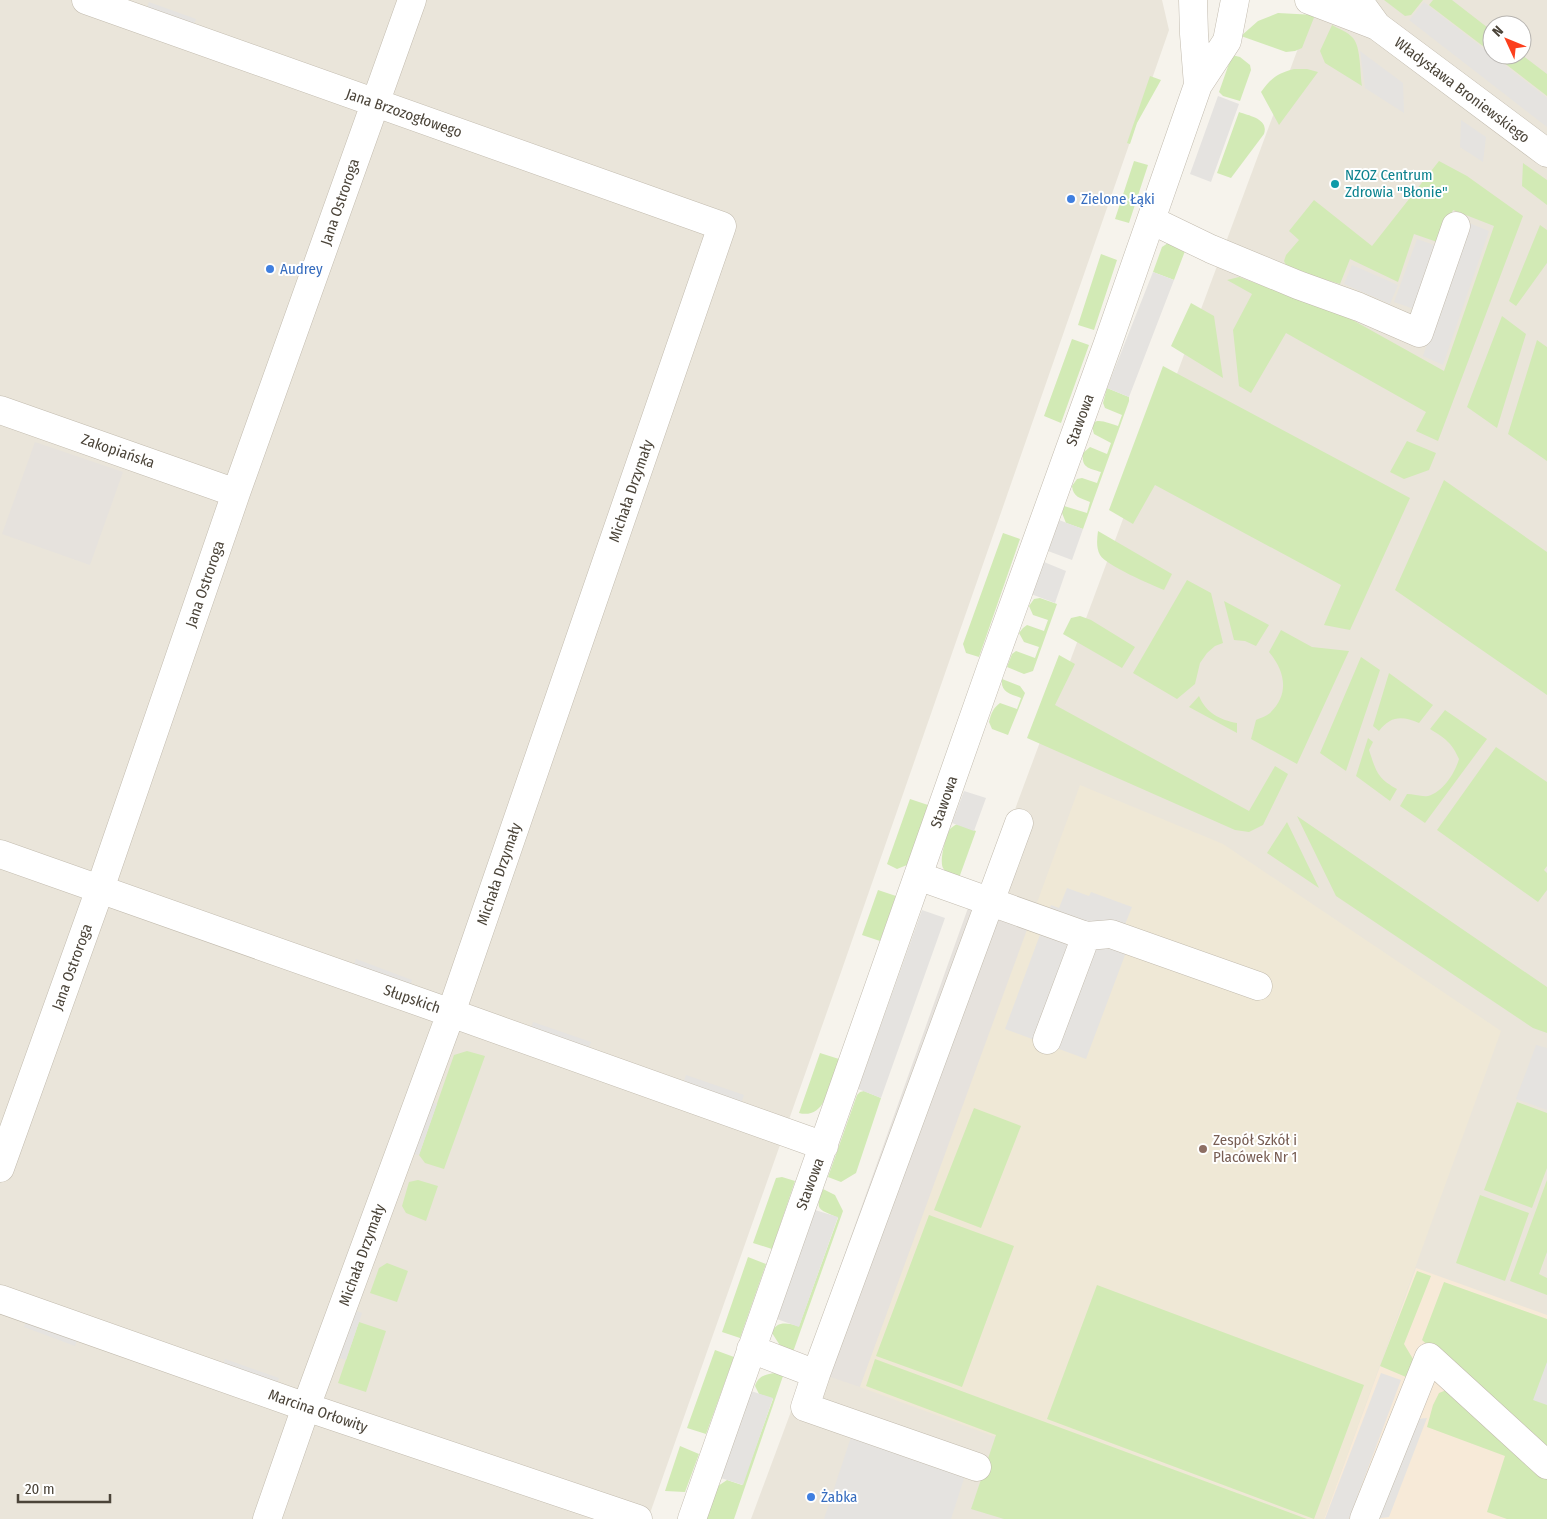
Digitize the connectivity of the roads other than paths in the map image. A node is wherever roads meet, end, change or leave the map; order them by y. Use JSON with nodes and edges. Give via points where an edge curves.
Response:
{"nodes":[{"id":1,"x":86,"y":0,"type":"edge"},
{"id":2,"x":412,"y":0,"type":"edge"},
{"id":3,"x":1193,"y":0,"type":"edge"},
{"id":4,"x":1235,"y":0,"type":"edge"},
{"id":5,"x":1309,"y":0,"type":"edge"},
{"id":6,"x":1358,"y":0,"type":"edge"},
{"id":7,"x":1377,"y":26,"type":"junction"},
{"id":8,"x":1198,"y":86,"type":"junction"},
{"id":9,"x":376,"y":102,"type":"junction"},
{"id":10,"x":1547,"y":153,"type":"edge"},
{"id":11,"x":1151,"y":220,"type":"junction"},
{"id":12,"x":722,"y":226,"type":"joint"},
{"id":13,"x":1456,"y":226,"type":"dead end"},
{"id":14,"x":0,"y":410,"type":"edge"},
{"id":15,"x":236,"y":493,"type":"junction"},
{"id":16,"x":1019,"y":823,"type":"dead end"},
{"id":17,"x":0,"y":854,"type":"edge"},
{"id":18,"x":918,"y":876,"type":"junction"},
{"id":19,"x":100,"y":889,"type":"junction"},
{"id":20,"x":989,"y":901,"type":"junction"},
{"id":21,"x":1086,"y":936,"type":"junction"},
{"id":22,"x":1258,"y":986,"type":"dead end"},
{"id":23,"x":451,"y":1013,"type":"junction"},
{"id":24,"x":1047,"y":1040,"type":"dead end"},
{"id":25,"x":824,"y":1146,"type":"junction"},
{"id":26,"x":0,"y":1168,"type":"edge"},
{"id":27,"x":0,"y":1299,"type":"edge"},
{"id":28,"x":751,"y":1349,"type":"junction"},
{"id":29,"x":816,"y":1374,"type":"junction"},
{"id":30,"x":306,"y":1407,"type":"junction"},
{"id":31,"x":1547,"y":1465,"type":"edge"},
{"id":32,"x":977,"y":1467,"type":"dead end"},
{"id":33,"x":267,"y":1519,"type":"edge"},
{"id":34,"x":638,"y":1519,"type":"edge"},
{"id":35,"x":692,"y":1519,"type":"edge"},
{"id":36,"x":1364,"y":1519,"type":"edge"}],
"edges":[{"from":1,"to":9,"type":"street","name":"Jana Brzozogłowego"},
{"from":2,"to":9,"type":"street","name":"Jana Ostroroga"},
{"from":3,"to":8,"type":"street","name":"Stawowa"},
{"from":4,"to":8,"type":"street","name":"Stawowa","via":[[1227,41]]},
{"from":5,"to":7,"type":"street","name":"Władysława Broniewskiego"},
{"from":6,"to":7,"type":"street","name":"Władysława Broniewskiego"},
{"from":7,"to":10,"type":"street","name":"Władysława Broniewskiego"},
{"from":8,"to":11,"type":"street","name":"Stawowa"},
{"from":9,"to":12,"type":"street","name":"Jana Brzozogłowego"},
{"from":9,"to":15,"type":"street","name":"Jana Ostroroga"},
{"from":11,"to":13,"type":"street","via":[[1289,282],[1419,333]]},
{"from":11,"to":18,"type":"street","name":"Stawowa"},
{"from":12,"to":23,"type":"street","name":"Michała Drzymały"},
{"from":14,"to":15,"type":"street","name":"Zakopiańska"},
{"from":15,"to":19,"type":"street","name":"Jana Ostroroga"},
{"from":16,"to":20,"type":"street"},
{"from":17,"to":19,"type":"street","name":"Słupskich"},
{"from":18,"to":20,"type":"street"},
{"from":18,"to":25,"type":"street","name":"Stawowa"},
{"from":19,"to":23,"type":"street","name":"Słupskich"},
{"from":19,"to":26,"type":"street","name":"Jana Ostroroga"},
{"from":20,"to":21,"type":"street"},
{"from":20,"to":29,"type":"street"},
{"from":21,"to":22,"type":"street","via":[[1111,934]]},
{"from":21,"to":24,"type":"street"},
{"from":23,"to":25,"type":"street","name":"Słupskich"},
{"from":23,"to":30,"type":"street","name":"Michała Drzymały"},
{"from":25,"to":28,"type":"street","name":"Stawowa"},
{"from":27,"to":30,"type":"street","name":"Marcina Orłowity"},
{"from":28,"to":29,"type":"street"},
{"from":28,"to":35,"type":"street","name":"Stawowa"},
{"from":29,"to":32,"type":"street","via":[[805,1407]]},
{"from":30,"to":33,"type":"street","name":"Michała Drzymały"},
{"from":30,"to":34,"type":"street","name":"Marcina Orłowity"},
{"from":31,"to":36,"type":"street","via":[[1429,1358]]}]}
